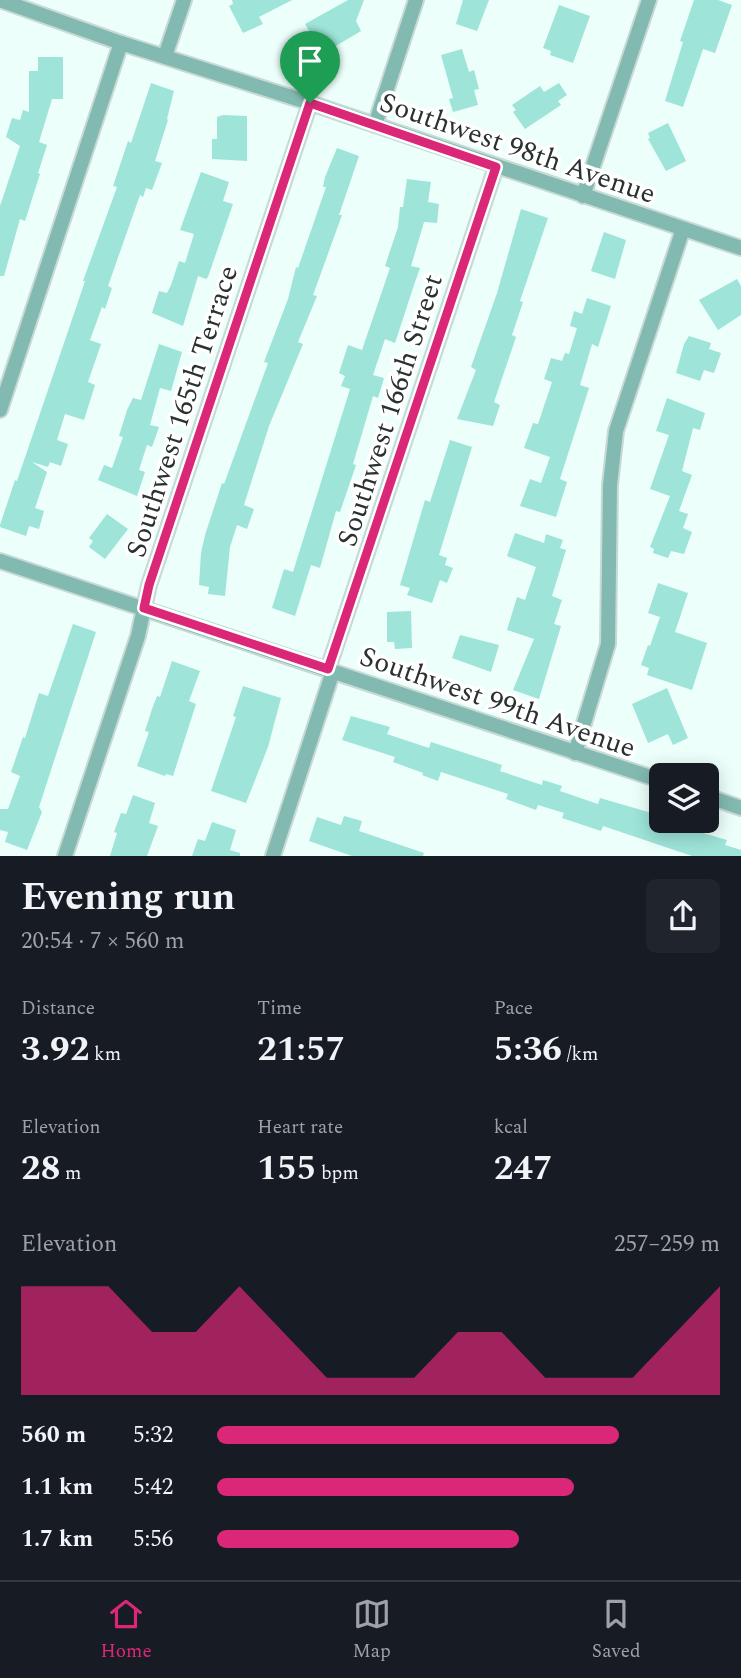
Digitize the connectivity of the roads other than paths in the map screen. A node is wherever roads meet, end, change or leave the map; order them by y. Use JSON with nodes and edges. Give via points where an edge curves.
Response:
{"nodes":[{"id":1,"x":0,"y":0,"type":"edge"},
{"id":2,"x":184,"y":0,"type":"edge"},
{"id":3,"x":416,"y":0,"type":"edge"},
{"id":4,"x":649,"y":0,"type":"edge"},
{"id":5,"x":121,"y":43,"type":"junction"},
{"id":6,"x":165,"y":57,"type":"junction"},
{"id":7,"x":310,"y":103,"type":"junction"},
{"id":8,"x":375,"y":125,"type":"junction"},
{"id":9,"x":496,"y":167,"type":"junction"},
{"id":10,"x":583,"y":196,"type":"junction"},
{"id":11,"x":683,"y":229,"type":"junction"},
{"id":12,"x":741,"y":248,"type":"edge"},
{"id":13,"x":0,"y":410,"type":"edge"},
{"id":14,"x":0,"y":561,"type":"edge"},
{"id":15,"x":144,"y":608,"type":"junction"},
{"id":16,"x":331,"y":670,"type":"junction"},
{"id":17,"x":575,"y":753,"type":"junction"},
{"id":18,"x":649,"y":777,"type":"edge"},
{"id":19,"x":719,"y":800,"type":"edge"},
{"id":20,"x":741,"y":808,"type":"edge"},
{"id":21,"x":65,"y":856,"type":"edge"},
{"id":22,"x":272,"y":856,"type":"edge"}],
"edges":[{"from":1,"to":5,"type":"street","name":"Southwest 98th Avenue"},
{"from":2,"to":6,"type":"street"},
{"from":3,"to":8,"type":"street"},
{"from":4,"to":10,"type":"street"},
{"from":5,"to":6,"type":"street","name":"Southwest 98th Avenue"},
{"from":5,"to":13,"type":"street"},
{"from":6,"to":7,"type":"street","name":"Southwest 98th Avenue"},
{"from":7,"to":8,"type":"street","name":"Southwest 98th Avenue"},
{"from":7,"to":15,"type":"street","name":"Southwest 165th Terrace"},
{"from":8,"to":9,"type":"street","name":"Southwest 98th Avenue"},
{"from":9,"to":10,"type":"street","name":"Southwest 98th Avenue"},
{"from":9,"to":16,"type":"street","name":"Southwest 166th Street"},
{"from":10,"to":11,"type":"street","name":"Southwest 98th Avenue"},
{"from":11,"to":12,"type":"street","name":"Southwest 98th Avenue"},
{"from":11,"to":17,"type":"street","via":[[616,432],[610,485],[608,644]]},
{"from":14,"to":15,"type":"street","name":"Southwest 99th Avenue"},
{"from":15,"to":16,"type":"street","name":"Southwest 99th Avenue"},
{"from":15,"to":21,"type":"street","name":"Southwest 165th Terrace"},
{"from":16,"to":17,"type":"street","name":"Southwest 99th Avenue"},
{"from":16,"to":22,"type":"street","name":"Southwest 166th Street"},
{"from":17,"to":18,"type":"street","name":"Southwest 99th Avenue"},
{"from":19,"to":20,"type":"street"}]}
